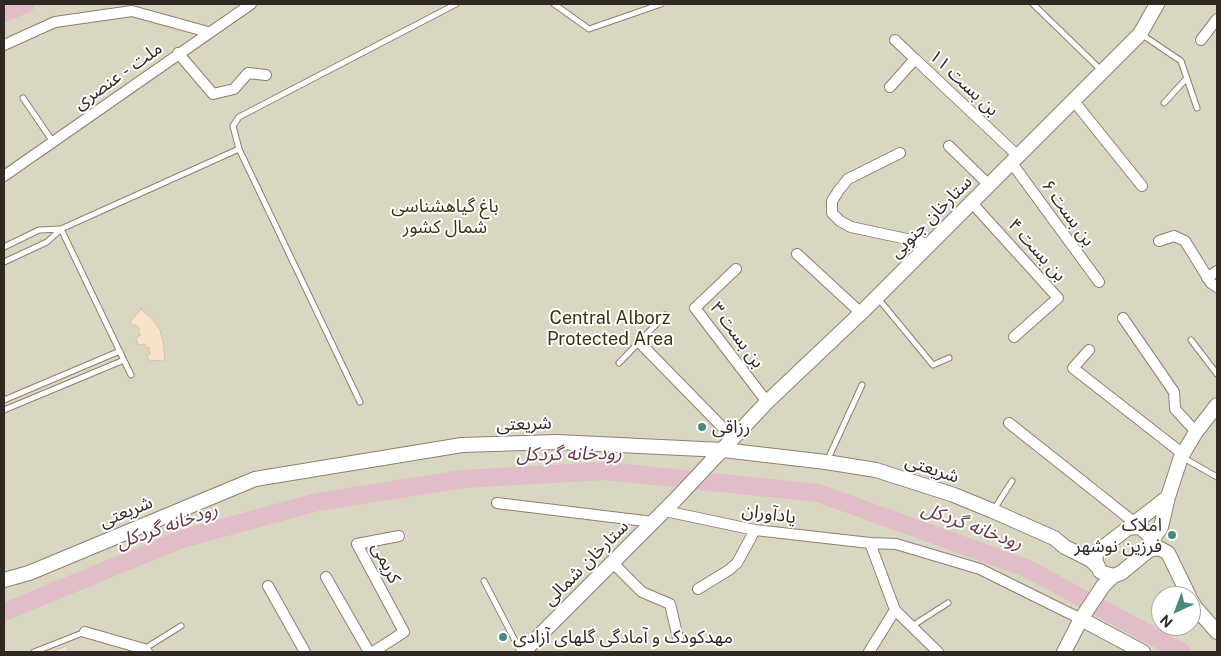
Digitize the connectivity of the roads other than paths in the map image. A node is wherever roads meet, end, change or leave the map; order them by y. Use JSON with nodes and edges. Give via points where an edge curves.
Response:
{"nodes":[{"id":1,"x":251,"y":4,"type":"edge"},
{"id":2,"x":456,"y":4,"type":"edge"},
{"id":3,"x":554,"y":4,"type":"edge"},
{"id":4,"x":661,"y":4,"type":"edge"},
{"id":5,"x":1033,"y":4,"type":"edge"},
{"id":6,"x":1157,"y":4,"type":"edge"},
{"id":7,"x":134,"y":8,"type":"edge"},
{"id":8,"x":1217,"y":19,"type":"edge"},
{"id":9,"x":208,"y":32,"type":"junction"},
{"id":10,"x":1140,"y":34,"type":"junction"},
{"id":11,"x":895,"y":40,"type":"dead end"},
{"id":12,"x":1201,"y":40,"type":"dead end"},
{"id":13,"x":4,"y":44,"type":"edge"},
{"id":14,"x":178,"y":53,"type":"junction"},
{"id":15,"x":915,"y":59,"type":"junction"},
{"id":16,"x":1102,"y":71,"type":"junction"},
{"id":17,"x":266,"y":75,"type":"dead end"},
{"id":18,"x":1187,"y":78,"type":"junction"},
{"id":19,"x":890,"y":86,"type":"dead end"},
{"id":20,"x":23,"y":98,"type":"dead end"},
{"id":21,"x":1073,"y":100,"type":"junction"},
{"id":22,"x":1164,"y":103,"type":"dead end"},
{"id":23,"x":1197,"y":108,"type":"dead end"},
{"id":24,"x":53,"y":142,"type":"junction"},
{"id":25,"x":949,"y":146,"type":"dead end"},
{"id":26,"x":239,"y":149,"type":"junction"},
{"id":27,"x":900,"y":153,"type":"dead end"},
{"id":28,"x":1014,"y":159,"type":"junction"},
{"id":29,"x":4,"y":176,"type":"edge"},
{"id":30,"x":990,"y":185,"type":"junction"},
{"id":31,"x":1142,"y":186,"type":"dead end"},
{"id":32,"x":972,"y":203,"type":"junction"},
{"id":33,"x":60,"y":229,"type":"junction"},
{"id":34,"x":1158,"y":241,"type":"dead end"},
{"id":35,"x":930,"y":244,"type":"junction"},
{"id":36,"x":4,"y":247,"type":"edge"},
{"id":37,"x":797,"y":254,"type":"dead end"},
{"id":38,"x":4,"y":262,"type":"edge"},
{"id":39,"x":736,"y":269,"type":"dead end"},
{"id":40,"x":1217,"y":271,"type":"edge"},
{"id":41,"x":1207,"y":278,"type":"junction"},
{"id":42,"x":1099,"y":282,"type":"dead end"},
{"id":43,"x":1217,"y":287,"type":"edge"},
{"id":44,"x":877,"y":297,"type":"junction"},
{"id":45,"x":861,"y":313,"type":"junction"},
{"id":46,"x":665,"y":315,"type":"dead end"},
{"id":47,"x":1123,"y":318,"type":"dead end"},
{"id":48,"x":1014,"y":337,"type":"dead end"},
{"id":49,"x":1191,"y":340,"type":"dead end"},
{"id":50,"x":639,"y":342,"type":"junction"},
{"id":51,"x":1089,"y":350,"type":"dead end"},
{"id":52,"x":120,"y":351,"type":"junction"},
{"id":53,"x":949,"y":358,"type":"dead end"},
{"id":54,"x":124,"y":360,"type":"junction"},
{"id":55,"x":619,"y":362,"type":"dead end"},
{"id":56,"x":1217,"y":374,"type":"edge"},
{"id":57,"x":131,"y":375,"type":"dead end"},
{"id":58,"x":862,"y":384,"type":"dead end"},
{"id":59,"x":4,"y":400,"type":"edge"},
{"id":60,"x":360,"y":402,"type":"dead end"},
{"id":61,"x":767,"y":402,"type":"junction"},
{"id":62,"x":1217,"y":405,"type":"edge"},
{"id":63,"x":4,"y":410,"type":"edge"},
{"id":64,"x":1010,"y":423,"type":"dead end"},
{"id":65,"x":1196,"y":432,"type":"junction"},
{"id":66,"x":733,"y":438,"type":"junction"},
{"id":67,"x":723,"y":450,"type":"junction"},
{"id":68,"x":1182,"y":455,"type":"junction"},
{"id":69,"x":711,"y":462,"type":"joint"},
{"id":70,"x":826,"y":462,"type":"junction"},
{"id":71,"x":1217,"y":477,"type":"edge"},
{"id":72,"x":1012,"y":482,"type":"dead end"},
{"id":73,"x":1168,"y":497,"type":"junction"},
{"id":74,"x":497,"y":503,"type":"dead end"},
{"id":75,"x":665,"y":510,"type":"junction"},
{"id":76,"x":993,"y":511,"type":"junction"},
{"id":77,"x":653,"y":522,"type":"junction"},
{"id":78,"x":1132,"y":525,"type":"junction"},
{"id":79,"x":755,"y":530,"type":"junction"},
{"id":80,"x":399,"y":536,"type":"dead end"},
{"id":81,"x":1054,"y":538,"type":"junction"},
{"id":82,"x":870,"y":543,"type":"junction"},
{"id":83,"x":1150,"y":546,"type":"junction"},
{"id":84,"x":1101,"y":548,"type":"junction"},
{"id":85,"x":613,"y":563,"type":"junction"},
{"id":86,"x":1102,"y":576,"type":"junction"},
{"id":87,"x":326,"y":577,"type":"dead end"},
{"id":88,"x":4,"y":580,"type":"edge"},
{"id":89,"x":484,"y":581,"type":"dead end"},
{"id":90,"x":268,"y":586,"type":"dead end"},
{"id":91,"x":1184,"y":586,"type":"edge"},
{"id":92,"x":698,"y":589,"type":"dead end"},
{"id":93,"x":948,"y":603,"type":"dead end"},
{"id":94,"x":895,"y":610,"type":"junction"},
{"id":95,"x":1085,"y":612,"type":"junction"},
{"id":96,"x":1201,"y":614,"type":"edge"},
{"id":97,"x":181,"y":626,"type":"dead end"},
{"id":98,"x":912,"y":626,"type":"junction"},
{"id":99,"x":85,"y":632,"type":"joint"},
{"id":100,"x":1217,"y":632,"type":"edge"},
{"id":101,"x":678,"y":638,"type":"dead end"},
{"id":102,"x":145,"y":651,"type":"edge"},
{"id":103,"x":34,"y":652,"type":"edge"},
{"id":104,"x":305,"y":652,"type":"edge"},
{"id":105,"x":371,"y":652,"type":"edge"},
{"id":106,"x":522,"y":652,"type":"edge"},
{"id":107,"x":869,"y":652,"type":"edge"},
{"id":108,"x":938,"y":652,"type":"edge"},
{"id":109,"x":1064,"y":652,"type":"edge"},
{"id":110,"x":1143,"y":652,"type":"edge"}],
"edges":[{"from":1,"to":9,"type":"street","name":"ملت - عنصری"},
{"from":2,"to":26,"type":"lane","via":[[239,117],[233,126]]},
{"from":3,"to":4,"type":"lane","via":[[589,29]]},
{"from":5,"to":16,"type":"lane"},
{"from":6,"to":10,"type":"street","name":"ستارخان جنوبی"},
{"from":7,"to":9,"type":"street"},
{"from":7,"to":13,"type":"street","via":[[55,22]]},
{"from":8,"to":12,"type":"street"},
{"from":9,"to":14,"type":"street","name":"ملت - عنصری"},
{"from":10,"to":16,"type":"street","name":"ستارخان جنوبی"},
{"from":10,"to":18,"type":"lane","via":[[1181,62]]},
{"from":11,"to":15,"type":"street"},
{"from":14,"to":17,"type":"street","via":[[213,94],[234,89],[248,73]]},
{"from":14,"to":24,"type":"street","name":"ملت - عنصری"},
{"from":15,"to":19,"type":"street","name":"بن بست ۱۱"},
{"from":15,"to":28,"type":"street","name":"بن بست ۱۱"},
{"from":16,"to":21,"type":"street","name":"ستارخان جنوبی"},
{"from":18,"to":22,"type":"lane"},
{"from":18,"to":23,"type":"lane"},
{"from":20,"to":24,"type":"lane"},
{"from":21,"to":28,"type":"street","name":"ستارخان جنوبی"},
{"from":21,"to":31,"type":"street"},
{"from":24,"to":29,"type":"street","name":"ملت - عنصری"},
{"from":25,"to":30,"type":"street"},
{"from":26,"to":33,"type":"lane"},
{"from":26,"to":60,"type":"lane"},
{"from":27,"to":35,"type":"street","via":[[848,179],[832,201],[832,213],[851,227]]},
{"from":28,"to":30,"type":"street","name":"ستارخان جنوبی"},
{"from":28,"to":42,"type":"street","name":"بن بست ۶"},
{"from":30,"to":32,"type":"street","name":"ستارخان جنوبی"},
{"from":32,"to":35,"type":"street","name":"ستارخان جنوبی"},
{"from":32,"to":48,"type":"street","name":"بن بست ۴","via":[[1058,298]]},
{"from":33,"to":36,"type":"lane","via":[[39,230]]},
{"from":33,"to":38,"type":"lane","via":[[47,242]]},
{"from":33,"to":52,"type":"lane"},
{"from":34,"to":41,"type":"street","via":[[1174,236],[1185,242]]},
{"from":35,"to":44,"type":"street","name":"ستارخان جنوبی"},
{"from":37,"to":45,"type":"street"},
{"from":39,"to":61,"type":"street","name":"بن بست ۳","via":[[695,308]]},
{"from":40,"to":41,"type":"street"},
{"from":41,"to":43,"type":"street"},
{"from":44,"to":45,"type":"street","name":"ستارخان جنوبی"},
{"from":44,"to":53,"type":"lane","via":[[933,366]]},
{"from":45,"to":61,"type":"street","name":"ستارخان جنوبی"},
{"from":46,"to":50,"type":"lane"},
{"from":47,"to":65,"type":"street","via":[[1174,392],[1175,409]]},
{"from":49,"to":56,"type":"lane"},
{"from":50,"to":55,"type":"lane"},
{"from":50,"to":66,"type":"street"},
{"from":51,"to":68,"type":"street","via":[[1073,368]]},
{"from":52,"to":54,"type":"lane"},
{"from":52,"to":59,"type":"lane"},
{"from":54,"to":57,"type":"lane"},
{"from":54,"to":63,"type":"lane"},
{"from":58,"to":70,"type":"lane"},
{"from":61,"to":66,"type":"street","name":"ستارخان جنوبی"},
{"from":62,"to":65,"type":"street"},
{"from":64,"to":78,"type":"street"},
{"from":65,"to":68,"type":"street"},
{"from":66,"to":67,"type":"street","name":"ستارخان جنوبی"},
{"from":67,"to":69,"type":"street","name":"ستارخان جنوبی"},
{"from":67,"to":70,"type":"street","name":"شریعتی"},
{"from":67,"to":88,"type":"street","name":"شریعتی","via":[[557,442],[462,445],[255,479]]},
{"from":68,"to":71,"type":"lane"},
{"from":68,"to":73,"type":"street"},
{"from":69,"to":75,"type":"street","name":"ستارخان شمالی"},
{"from":70,"to":76,"type":"street","name":"شریعتی","via":[[876,470]]},
{"from":72,"to":76,"type":"lane"},
{"from":73,"to":78,"type":"street"},
{"from":73,"to":83,"type":"street","via":[[1161,527]]},
{"from":74,"to":77,"type":"street"},
{"from":75,"to":77,"type":"street","name":"ستارخان شمالی"},
{"from":75,"to":79,"type":"street","name":"یادآوران"},
{"from":76,"to":81,"type":"street","name":"شریعتی"},
{"from":77,"to":85,"type":"street","name":"ستارخان شمالی"},
{"from":78,"to":83,"type":"street","via":[[1146,531]]},
{"from":78,"to":84,"type":"street"},
{"from":79,"to":82,"type":"street","name":"یادآوران"},
{"from":79,"to":92,"type":"street","via":[[737,563]]},
{"from":80,"to":105,"type":"street","name":"کریمی","via":[[357,544],[404,632]]},
{"from":81,"to":84,"type":"street","via":[[1092,550]]},
{"from":81,"to":86,"type":"street","via":[[1091,560]]},
{"from":82,"to":94,"type":"street"},
{"from":82,"to":95,"type":"street","name":"یادآوران","via":[[896,544],[980,569]]},
{"from":83,"to":86,"type":"street","via":[[1121,573]]},
{"from":83,"to":91,"type":"street","via":[[1168,553]]},
{"from":84,"to":86,"type":"street","via":[[1096,556]]},
{"from":85,"to":101,"type":"street","via":[[642,592],[670,604]]},
{"from":85,"to":106,"type":"street","name":"ستارخان شمالی"},
{"from":86,"to":95,"type":"street"},
{"from":87,"to":105,"type":"street"},
{"from":89,"to":106,"type":"lane"},
{"from":90,"to":104,"type":"street"},
{"from":93,"to":98,"type":"lane"},
{"from":94,"to":98,"type":"street"},
{"from":94,"to":107,"type":"street"},
{"from":95,"to":109,"type":"street"},
{"from":95,"to":110,"type":"street"},
{"from":96,"to":100,"type":"street"},
{"from":97,"to":102,"type":"lane"},
{"from":98,"to":108,"type":"street"},
{"from":99,"to":102,"type":"street"},
{"from":99,"to":103,"type":"lane"}]}
